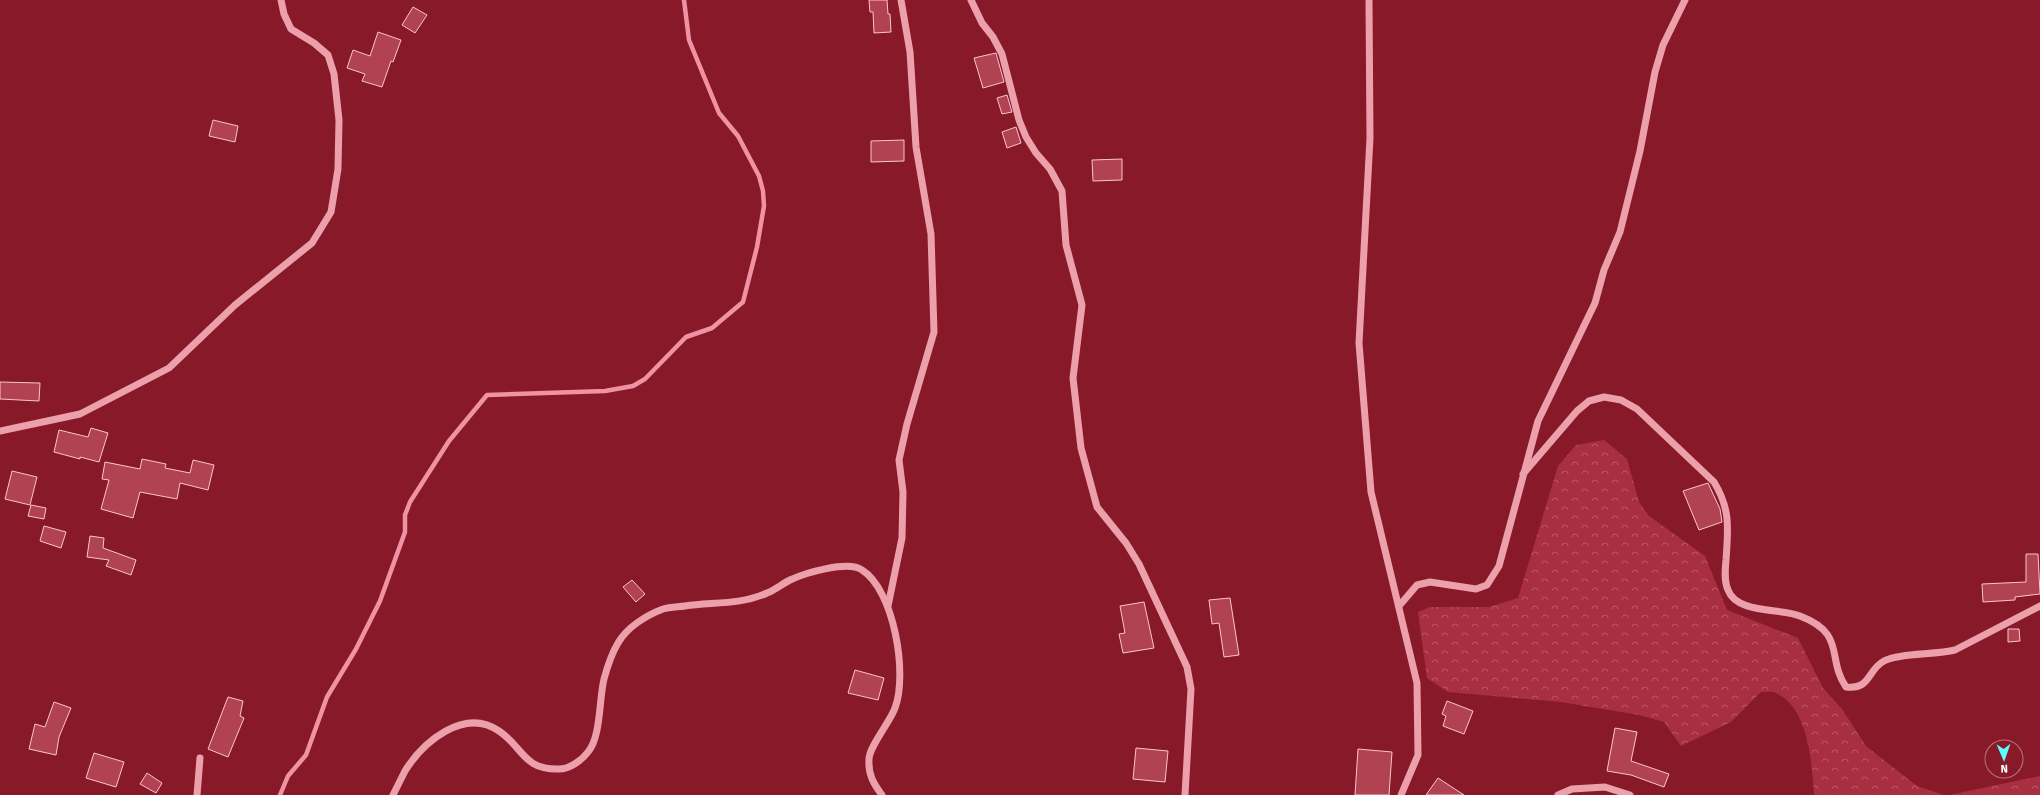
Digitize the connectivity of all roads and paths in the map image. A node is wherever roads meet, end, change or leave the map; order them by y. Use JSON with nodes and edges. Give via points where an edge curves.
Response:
{"nodes":[{"id":1,"x":281,"y":0,"type":"edge"},
{"id":2,"x":901,"y":0,"type":"edge"},
{"id":3,"x":971,"y":0,"type":"edge"},
{"id":4,"x":1369,"y":0,"type":"edge"},
{"id":5,"x":1685,"y":0,"type":"edge"},
{"id":6,"x":0,"y":431,"type":"edge"},
{"id":7,"x":1523,"y":474,"type":"junction"},
{"id":8,"x":1399,"y":606,"type":"junction"},
{"id":9,"x":2040,"y":606,"type":"edge"},
{"id":10,"x":888,"y":607,"type":"junction"},
{"id":11,"x":200,"y":758,"type":"dead end"},
{"id":12,"x":197,"y":795,"type":"edge"},
{"id":13,"x":393,"y":795,"type":"edge"},
{"id":14,"x":882,"y":795,"type":"edge"},
{"id":15,"x":1185,"y":795,"type":"edge"},
{"id":16,"x":1401,"y":795,"type":"edge"},
{"id":17,"x":1558,"y":795,"type":"edge"},
{"id":18,"x":1630,"y":795,"type":"edge"}],
"edges":[{"from":1,"to":6,"type":"street","via":[[291,29],[314,42],[328,55],[334,74],[339,120],[338,169],[331,212],[312,243],[235,305],[169,368],[80,414]]},
{"from":2,"to":10,"type":"street","via":[[910,52],[916,147],[931,234],[934,332],[899,460],[902,538]]},
{"from":3,"to":15,"type":"street","via":[[1002,54],[1026,137],[1054,175],[1062,191],[1066,245],[1082,305],[1073,378],[1081,448],[1097,507],[1139,564],[1187,667],[1191,689]]},
{"from":4,"to":8,"type":"street","via":[[1370,138],[1359,343],[1371,492]]},
{"from":5,"to":7,"type":"street","via":[[1663,45],[1655,72],[1640,151],[1620,232],[1604,270],[1595,303],[1538,421]]},
{"from":7,"to":8,"type":"street","via":[[1499,566],[1487,585],[1476,589],[1430,582],[1417,585]]},
{"from":7,"to":9,"type":"street","via":[[1577,411],[1589,402],[1604,398],[1621,400],[1637,409],[1714,482],[1721,493],[1729,520],[1725,578],[1728,591],[1736,601],[1751,607],[1798,615],[1816,624],[1832,640],[1842,681],[1846,687],[1862,686],[1884,661],[1955,650]]},
{"from":8,"to":16,"type":"street","via":[[1417,683],[1418,755]]},
{"from":10,"to":13,"type":"street","via":[[876,582],[860,568],[840,566],[792,579],[766,594],[730,603],[665,608],[637,623],[619,642],[604,678],[595,738],[590,751],[580,760],[565,769],[538,768],[500,732],[487,725],[476,722],[458,725],[434,738],[406,770]]},
{"from":10,"to":14,"type":"street","via":[[900,671],[895,707],[869,757],[872,781]]},
{"from":11,"to":12,"type":"street"},
{"from":17,"to":18,"type":"street","via":[[1572,789],[1605,787]]}]}
